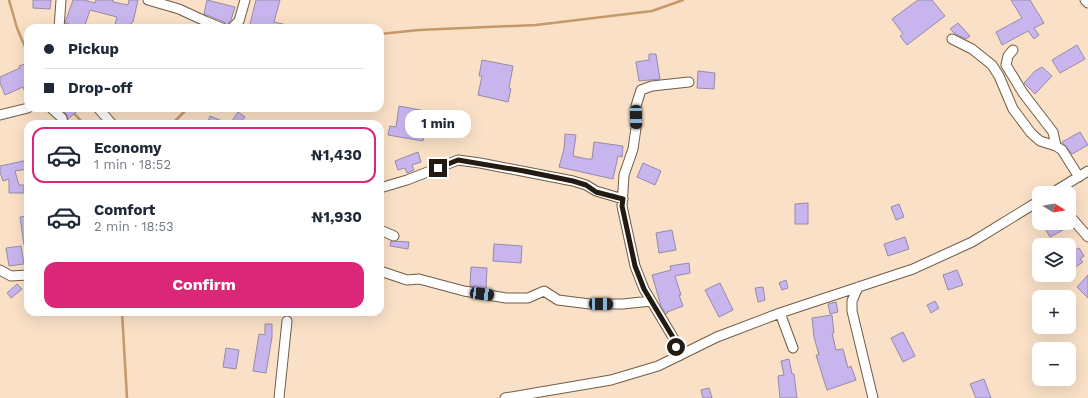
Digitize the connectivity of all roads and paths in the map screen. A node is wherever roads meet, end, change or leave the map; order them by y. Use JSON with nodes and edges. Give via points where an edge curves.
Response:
{"nodes":[{"id":1,"x":61,"y":0,"type":"edge"},
{"id":2,"x":148,"y":0,"type":"edge"},
{"id":3,"x":245,"y":0,"type":"edge"},
{"id":4,"x":1085,"y":0,"type":"edge"},
{"id":5,"x":1088,"y":3,"type":"edge"},
{"id":6,"x":59,"y":24,"type":"edge"},
{"id":7,"x":211,"y":24,"type":"edge"},
{"id":8,"x":236,"y":24,"type":"edge"},
{"id":9,"x":952,"y":39,"type":"dead end"},
{"id":10,"x":1013,"y":50,"type":"dead end"},
{"id":11,"x":689,"y":82,"type":"dead end"},
{"id":12,"x":24,"y":109,"type":"edge"},
{"id":13,"x":55,"y":112,"type":"edge"},
{"id":14,"x":102,"y":112,"type":"edge"},
{"id":15,"x":0,"y":115,"type":"edge"},
{"id":16,"x":62,"y":120,"type":"edge"},
{"id":17,"x":108,"y":120,"type":"edge"},
{"id":18,"x":1056,"y":146,"type":"junction"},
{"id":19,"x":1088,"y":171,"type":"edge"},
{"id":20,"x":1079,"y":177,"type":"junction"},
{"id":21,"x":1064,"y":186,"type":"edge"},
{"id":22,"x":384,"y":187,"type":"edge"},
{"id":23,"x":623,"y":199,"type":"junction"},
{"id":24,"x":1032,"y":205,"type":"edge"},
{"id":25,"x":1076,"y":224,"type":"edge"},
{"id":26,"x":384,"y":232,"type":"edge"},
{"id":27,"x":394,"y":236,"type":"dead end"},
{"id":28,"x":1088,"y":237,"type":"edge"},
{"id":29,"x":0,"y":270,"type":"edge"},
{"id":30,"x":384,"y":272,"type":"edge"},
{"id":31,"x":24,"y":275,"type":"edge"},
{"id":32,"x":858,"y":287,"type":"junction"},
{"id":33,"x":651,"y":301,"type":"junction"},
{"id":34,"x":780,"y":313,"type":"junction"},
{"id":35,"x":287,"y":321,"type":"dead end"},
{"id":36,"x":793,"y":348,"type":"dead end"},
{"id":37,"x":679,"y":356,"type":"junction"},
{"id":38,"x":279,"y":398,"type":"edge"},
{"id":39,"x":505,"y":398,"type":"edge"},
{"id":40,"x":873,"y":398,"type":"edge"}],
"edges":[{"from":1,"to":6,"type":"street"},
{"from":2,"to":7,"type":"street","via":[[179,9]]},
{"from":3,"to":8,"type":"street"},
{"from":4,"to":5,"type":"street"},
{"from":9,"to":18,"type":"street","via":[[972,49],[992,65],[1013,109],[1031,133],[1040,141]]},
{"from":10,"to":18,"type":"street","via":[[1006,65],[1023,93],[1054,132]]},
{"from":11,"to":23,"type":"street","via":[[652,86],[640,90],[636,106],[634,149],[624,175]]},
{"from":12,"to":15,"type":"street"},
{"from":13,"to":16,"type":"street"},
{"from":14,"to":17,"type":"street"},
{"from":18,"to":20,"type":"street","via":[[1062,150]]},
{"from":19,"to":20,"type":"street"},
{"from":20,"to":21,"type":"street"},
{"from":22,"to":23,"type":"street","via":[[458,160],[566,180]]},
{"from":23,"to":33,"type":"street","via":[[622,206],[635,266]]},
{"from":24,"to":32,"type":"street","via":[[972,242],[912,269]]},
{"from":25,"to":28,"type":"street"},
{"from":26,"to":27,"type":"street"},
{"from":29,"to":31,"type":"street","via":[[11,276]]},
{"from":30,"to":33,"type":"street","via":[[407,280],[419,279],[464,291],[506,298],[528,298],[544,291],[558,300],[590,304]]},
{"from":32,"to":34,"type":"street"},
{"from":32,"to":40,"type":"street","via":[[852,301],[852,311]]},
{"from":33,"to":37,"type":"street","via":[[674,339]]},
{"from":34,"to":36,"type":"street"},
{"from":34,"to":37,"type":"street","via":[[717,337]]},
{"from":35,"to":38,"type":"street"},
{"from":37,"to":39,"type":"street","via":[[658,366],[611,380]]}]}
